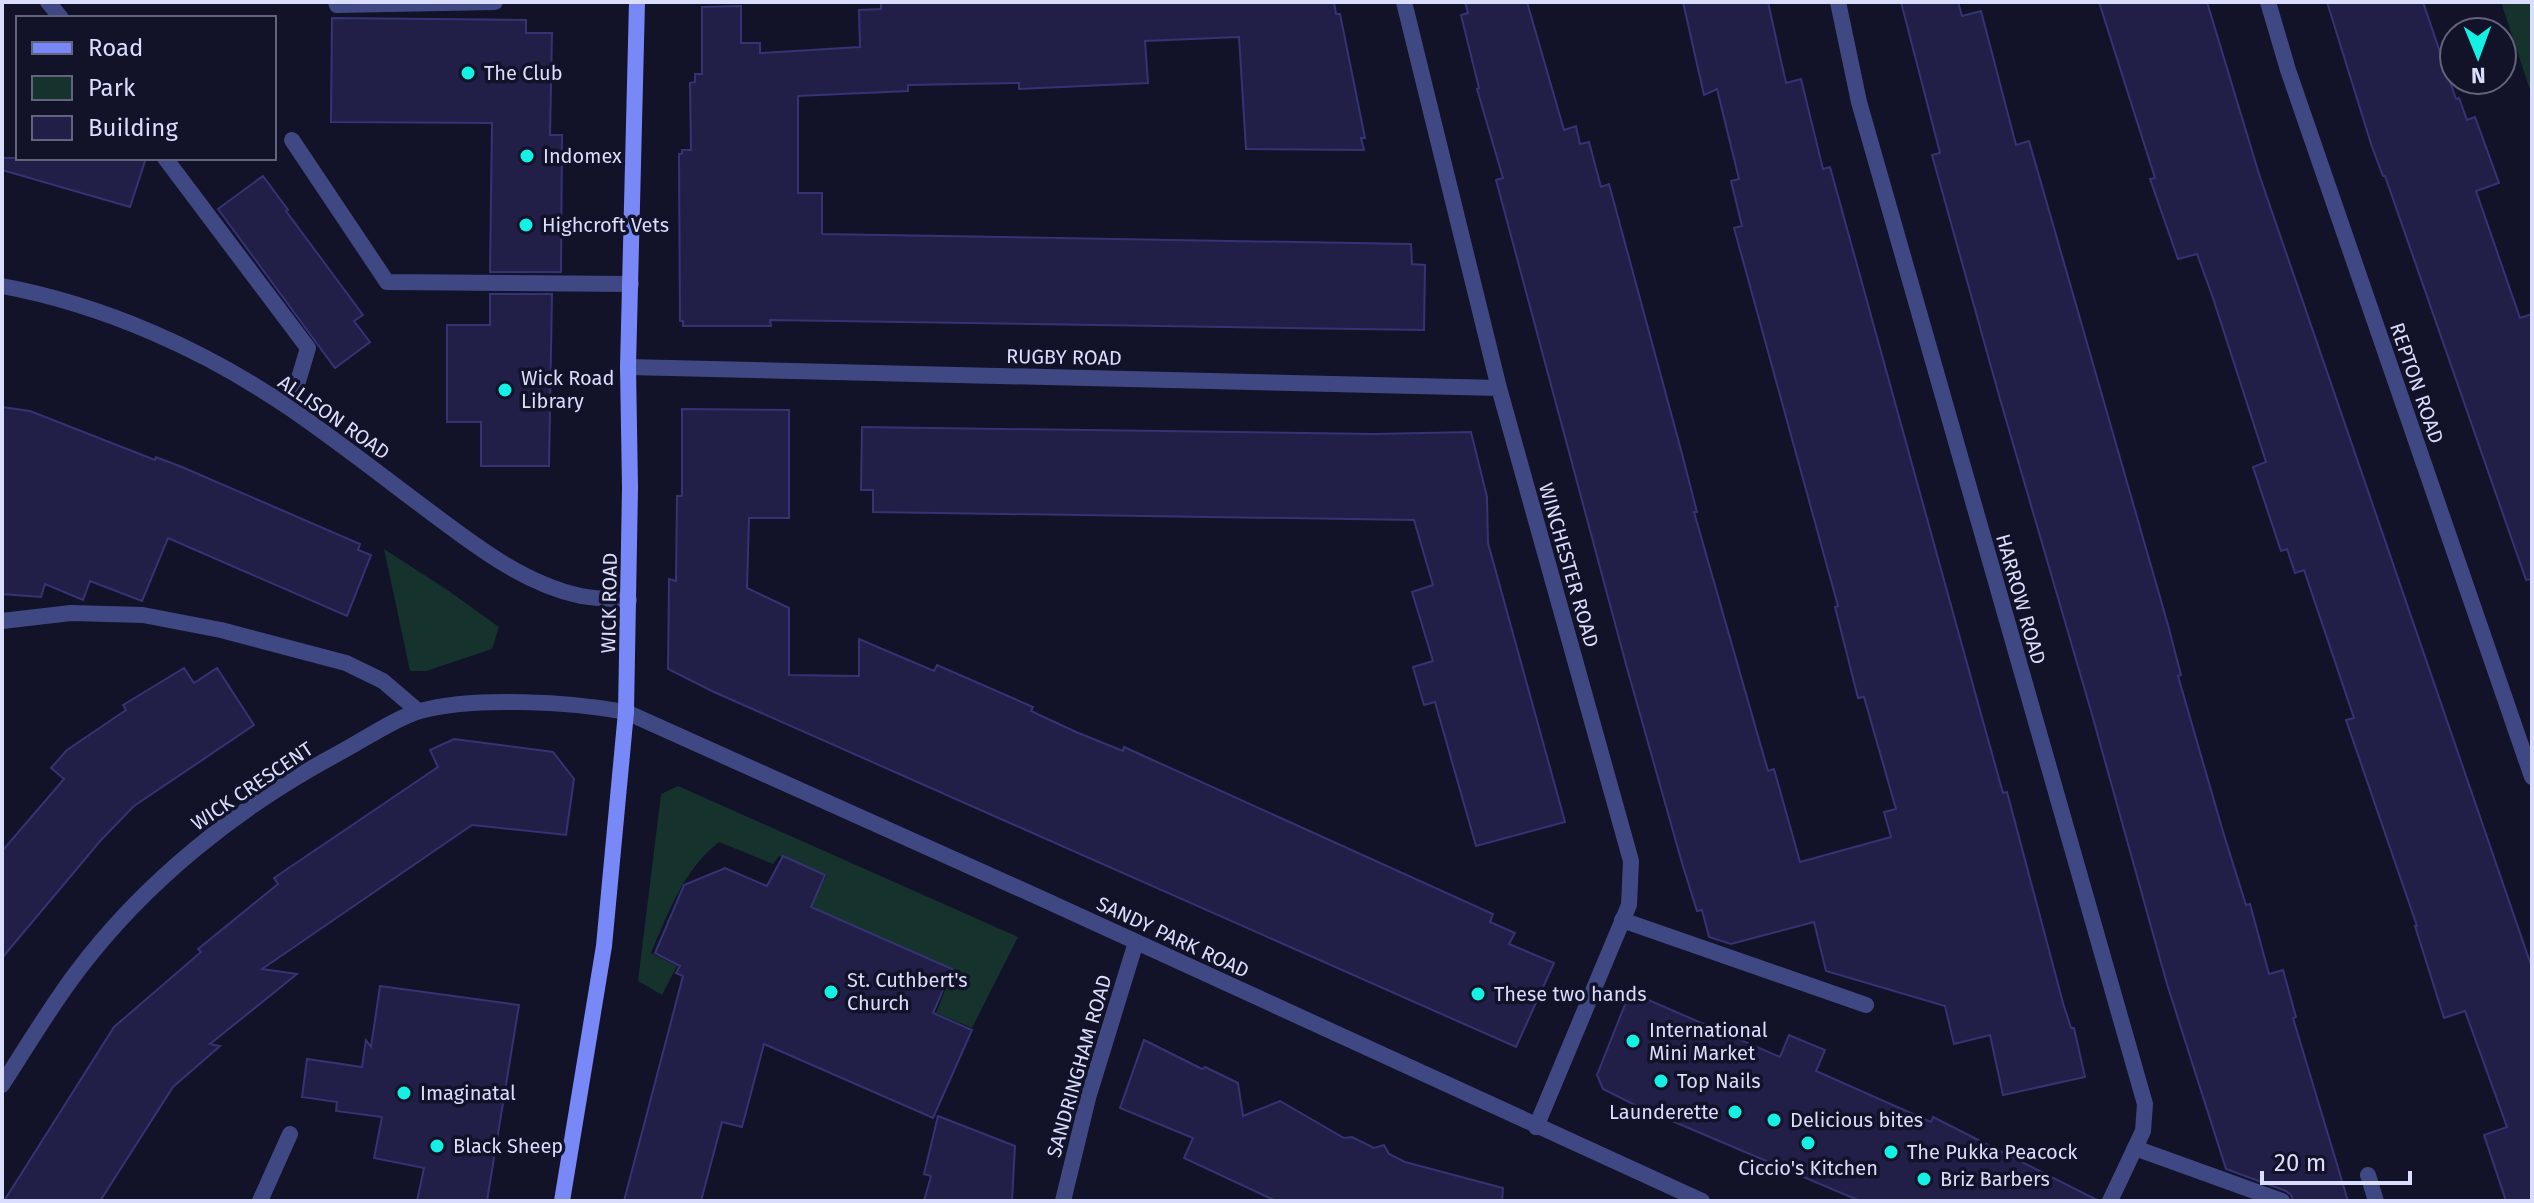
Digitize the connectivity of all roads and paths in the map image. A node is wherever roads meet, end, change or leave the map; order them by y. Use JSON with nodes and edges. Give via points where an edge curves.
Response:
{"nodes":[{"id":1,"x":336,"y":2,"type":"edge"},
{"id":2,"x":495,"y":2,"type":"edge"},
{"id":3,"x":637,"y":2,"type":"edge"},
{"id":4,"x":1404,"y":2,"type":"edge"},
{"id":5,"x":1838,"y":2,"type":"edge"},
{"id":6,"x":2268,"y":2,"type":"edge"},
{"id":7,"x":292,"y":140,"type":"dead end"},
{"id":8,"x":167,"y":160,"type":"edge"},
{"id":9,"x":631,"y":284,"type":"junction"},
{"id":10,"x":2,"y":286,"type":"edge"},
{"id":11,"x":628,"y":367,"type":"junction"},
{"id":12,"x":1499,"y":388,"type":"junction"},
{"id":13,"x":290,"y":408,"type":"junction"},
{"id":14,"x":629,"y":600,"type":"junction"},
{"id":15,"x":2,"y":621,"type":"edge"},
{"id":16,"x":418,"y":711,"type":"junction"},
{"id":17,"x":626,"y":712,"type":"junction"},
{"id":18,"x":2532,"y":777,"type":"edge"},
{"id":19,"x":1622,"y":920,"type":"junction"},
{"id":20,"x":1136,"y":942,"type":"junction"},
{"id":21,"x":1866,"y":1005,"type":"dead end"},
{"id":22,"x":2,"y":1085,"type":"edge"},
{"id":23,"x":1536,"y":1127,"type":"junction"},
{"id":24,"x":290,"y":1134,"type":"dead end"},
{"id":25,"x":2135,"y":1148,"type":"junction"},
{"id":26,"x":2368,"y":1175,"type":"dead end"},
{"id":27,"x":260,"y":1201,"type":"edge"},
{"id":28,"x":562,"y":1201,"type":"edge"},
{"id":29,"x":1063,"y":1201,"type":"edge"},
{"id":30,"x":1702,"y":1201,"type":"edge"},
{"id":31,"x":2110,"y":1201,"type":"edge"},
{"id":32,"x":2282,"y":1201,"type":"edge"},
{"id":33,"x":2376,"y":1201,"type":"edge"}],
"edges":[{"from":1,"to":2,"type":"street"},
{"from":3,"to":9,"type":"street","name":"WICK ROAD"},
{"from":4,"to":12,"type":"street","name":"WINCHESTER ROAD"},
{"from":5,"to":25,"type":"street","name":"HARROW ROAD","via":[[1859,102],[2145,1104],[2143,1131]]},
{"from":6,"to":18,"type":"street","name":"REPTON ROAD"},
{"from":7,"to":9,"type":"street","via":[[387,282]]},
{"from":8,"to":13,"type":"street","via":[[308,348]]},
{"from":9,"to":11,"type":"street","name":"WICK ROAD"},
{"from":10,"to":13,"type":"street","name":"ALLISON ROAD","via":[[119,319],[208,358]]},
{"from":11,"to":12,"type":"street","name":"RUGBY ROAD"},
{"from":11,"to":14,"type":"street","name":"WICK ROAD"},
{"from":12,"to":19,"type":"street","name":"WINCHESTER ROAD","via":[[1631,861],[1629,905]]},
{"from":13,"to":14,"type":"street","name":"ALLISON ROAD","via":[[490,556],[537,581],[580,595]]},
{"from":14,"to":17,"type":"street","name":"WICK ROAD"},
{"from":15,"to":16,"type":"street","via":[[71,613],[143,615],[221,630],[346,663],[383,681]]},
{"from":16,"to":17,"type":"street","name":"WICK CRESCENT","via":[[468,703],[594,706]]},
{"from":16,"to":22,"type":"street","name":"WICK CRESCENT","via":[[311,768],[221,826],[142,896],[76,973]]},
{"from":17,"to":20,"type":"street","name":"SANDY PARK ROAD"},
{"from":17,"to":28,"type":"street","name":"WICK ROAD","via":[[604,946]]},
{"from":19,"to":21,"type":"street"},
{"from":19,"to":23,"type":"street","name":"WINCHESTER ROAD"},
{"from":20,"to":23,"type":"street","name":"SANDY PARK ROAD"},
{"from":20,"to":29,"type":"street","name":"SANDRINGHAM ROAD"},
{"from":23,"to":30,"type":"street","name":"SANDY PARK ROAD"},
{"from":24,"to":27,"type":"street"},
{"from":25,"to":31,"type":"street","name":"HARROW ROAD"},
{"from":25,"to":32,"type":"street"},
{"from":26,"to":33,"type":"street"}]}
